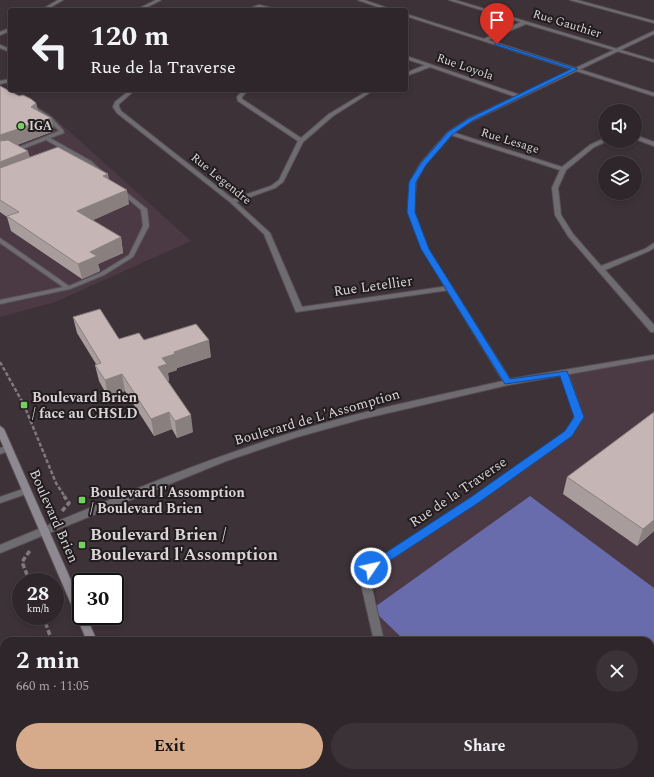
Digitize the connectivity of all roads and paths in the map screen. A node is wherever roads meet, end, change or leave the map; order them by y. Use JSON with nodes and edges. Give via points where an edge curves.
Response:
{"nodes":[{"id":1,"x":61,"y":0,"type":"edge"},
{"id":2,"x":159,"y":0,"type":"edge"},
{"id":3,"x":360,"y":0,"type":"edge"},
{"id":4,"x":451,"y":0,"type":"edge"},
{"id":5,"x":572,"y":0,"type":"edge"},
{"id":6,"x":47,"y":8,"type":"edge"},
{"id":7,"x":142,"y":8,"type":"edge"},
{"id":8,"x":252,"y":8,"type":"edge"},
{"id":9,"x":268,"y":8,"type":"edge"},
{"id":10,"x":385,"y":8,"type":"edge"},
{"id":11,"x":408,"y":16,"type":"edge"},
{"id":12,"x":526,"y":22,"type":"junction"},
{"id":13,"x":654,"y":22,"type":"edge"},
{"id":14,"x":654,"y":32,"type":"edge"},
{"id":15,"x":484,"y":40,"type":"junction"},
{"id":16,"x":618,"y":50,"type":"junction"},
{"id":17,"x":408,"y":58,"type":"edge"},
{"id":18,"x":654,"y":60,"type":"edge"},
{"id":19,"x":430,"y":65,"type":"junction"},
{"id":20,"x":576,"y":69,"type":"junction"},
{"id":21,"x":408,"y":74,"type":"edge"},
{"id":22,"x":131,"y":92,"type":"edge"},
{"id":23,"x":244,"y":92,"type":"edge"},
{"id":24,"x":369,"y":92,"type":"edge"},
{"id":25,"x":654,"y":95,"type":"edge"},
{"id":26,"x":518,"y":96,"type":"junction"},
{"id":27,"x":24,"y":103,"type":"edge"},
{"id":28,"x":450,"y":133,"type":"junction"},
{"id":29,"x":46,"y":138,"type":"junction"},
{"id":30,"x":642,"y":140,"type":"edge"},
{"id":31,"x":301,"y":141,"type":"junction"},
{"id":32,"x":598,"y":143,"type":"edge"},
{"id":33,"x":654,"y":144,"type":"edge"},
{"id":34,"x":0,"y":153,"type":"edge"},
{"id":35,"x":72,"y":153,"type":"junction"},
{"id":36,"x":66,"y":156,"type":"edge"},
{"id":37,"x":563,"y":169,"type":"junction"},
{"id":38,"x":108,"y":178,"type":"edge"},
{"id":39,"x":114,"y":183,"type":"edge"},
{"id":40,"x":232,"y":202,"type":"junction"},
{"id":41,"x":0,"y":240,"type":"edge"},
{"id":42,"x":654,"y":245,"type":"edge"},
{"id":43,"x":600,"y":269,"type":"junction"},
{"id":44,"x":68,"y":288,"type":"junction"},
{"id":45,"x":449,"y":288,"type":"junction"},
{"id":46,"x":0,"y":302,"type":"edge"},
{"id":47,"x":300,"y":310,"type":"joint"},
{"id":48,"x":654,"y":330,"type":"edge"},
{"id":49,"x":654,"y":357,"type":"edge"},
{"id":50,"x":0,"y":362,"type":"edge"},
{"id":51,"x":564,"y":373,"type":"junction"},
{"id":52,"x":508,"y":382,"type":"junction"},
{"id":53,"x":0,"y":429,"type":"edge"},
{"id":54,"x":4,"y":450,"type":"edge"},
{"id":55,"x":26,"y":491,"type":"junction"},
{"id":56,"x":0,"y":500,"type":"edge"},
{"id":57,"x":69,"y":503,"type":"dead end"},
{"id":58,"x":44,"y":531,"type":"junction"},
{"id":59,"x":0,"y":549,"type":"edge"},
{"id":60,"x":22,"y":562,"type":"dead end"},
{"id":61,"x":26,"y":573,"type":"edge"},
{"id":62,"x":72,"y":594,"type":"edge"},
{"id":63,"x":46,"y":625,"type":"edge"},
{"id":64,"x":85,"y":625,"type":"edge"},
{"id":65,"x":51,"y":637,"type":"edge"},
{"id":66,"x":90,"y":637,"type":"edge"},
{"id":67,"x":378,"y":637,"type":"edge"}],
"edges":[{"from":1,"to":6,"type":"street"},
{"from":2,"to":7,"type":"street"},
{"from":3,"to":10,"type":"street"},
{"from":4,"to":12,"type":"street","name":"Rue Gauthier"},
{"from":5,"to":13,"type":"street"},
{"from":8,"to":9,"type":"street"},
{"from":11,"to":15,"type":"street"},
{"from":12,"to":15,"type":"street"},
{"from":12,"to":16,"type":"street","name":"Rue Gauthier"},
{"from":14,"to":16,"type":"street"},
{"from":15,"to":20,"type":"street"},
{"from":16,"to":18,"type":"street","name":"Rue Gauthier"},
{"from":16,"to":20,"type":"street"},
{"from":17,"to":19,"type":"street","name":"Rue Loyola"},
{"from":19,"to":21,"type":"street"},
{"from":19,"to":26,"type":"street","name":"Rue Loyola"},
{"from":20,"to":25,"type":"street"},
{"from":20,"to":26,"type":"street"},
{"from":22,"to":40,"type":"street","name":"Rue Legendre","via":[[117,103],[119,112]]},
{"from":23,"to":31,"type":"street","via":[[239,97],[240,100]]},
{"from":24,"to":31,"type":"street","via":[[331,114]]},
{"from":26,"to":28,"type":"street"},
{"from":27,"to":29,"type":"lane","via":[[49,118],[62,130]]},
{"from":28,"to":37,"type":"street","name":"Rue Lesage"},
{"from":28,"to":45,"type":"street","via":[[427,158],[413,182],[411,212],[425,249]]},
{"from":29,"to":34,"type":"lane"},
{"from":29,"to":35,"type":"lane"},
{"from":30,"to":33,"type":"street"},
{"from":31,"to":40,"type":"street","via":[[281,181],[273,187]]},
{"from":32,"to":37,"type":"street"},
{"from":35,"to":36,"type":"lane"},
{"from":35,"to":38,"type":"lane","via":[[89,162]]},
{"from":37,"to":43,"type":"street","via":[[554,188],[558,215],[570,235]]},
{"from":39,"to":44,"type":"lane","via":[[144,209],[146,226],[131,256],[102,274]]},
{"from":40,"to":47,"type":"street","name":"Rue Legendre","via":[[267,233]]},
{"from":41,"to":44,"type":"lane"},
{"from":42,"to":43,"type":"street"},
{"from":43,"to":48,"type":"street"},
{"from":44,"to":46,"type":"lane"},
{"from":45,"to":47,"type":"street","name":"Rue Letellier"},
{"from":45,"to":52,"type":"street"},
{"from":49,"to":51,"type":"street","name":"Boulevard de L'Assomption"},
{"from":50,"to":57,"type":"path","name":"Boulevard Brien","via":[[24,405],[56,483]]},
{"from":51,"to":52,"type":"street","name":"Boulevard de L'Assomption"},
{"from":51,"to":67,"type":"street","name":"Rue de la Traverse","via":[[579,417],[568,434],[475,500],[371,568],[366,584]]},
{"from":52,"to":58,"type":"street","name":"Boulevard de L'Assomption","via":[[362,416],[294,435],[223,459]]},
{"from":53,"to":54,"type":"main road","name":"Boulevard Brien"},
{"from":54,"to":55,"type":"main road","name":"Boulevard Brien"},
{"from":55,"to":56,"type":"lane"},
{"from":55,"to":58,"type":"main road","name":"Boulevard Brien"},
{"from":58,"to":59,"type":"street","name":"Boulevard de L'Assomption"},
{"from":58,"to":62,"type":"main road","name":"Boulevard Brien"},
{"from":60,"to":61,"type":"path"},
{"from":63,"to":65,"type":"path"},
{"from":64,"to":66,"type":"main road","name":"Boulevard Brien"}]}
